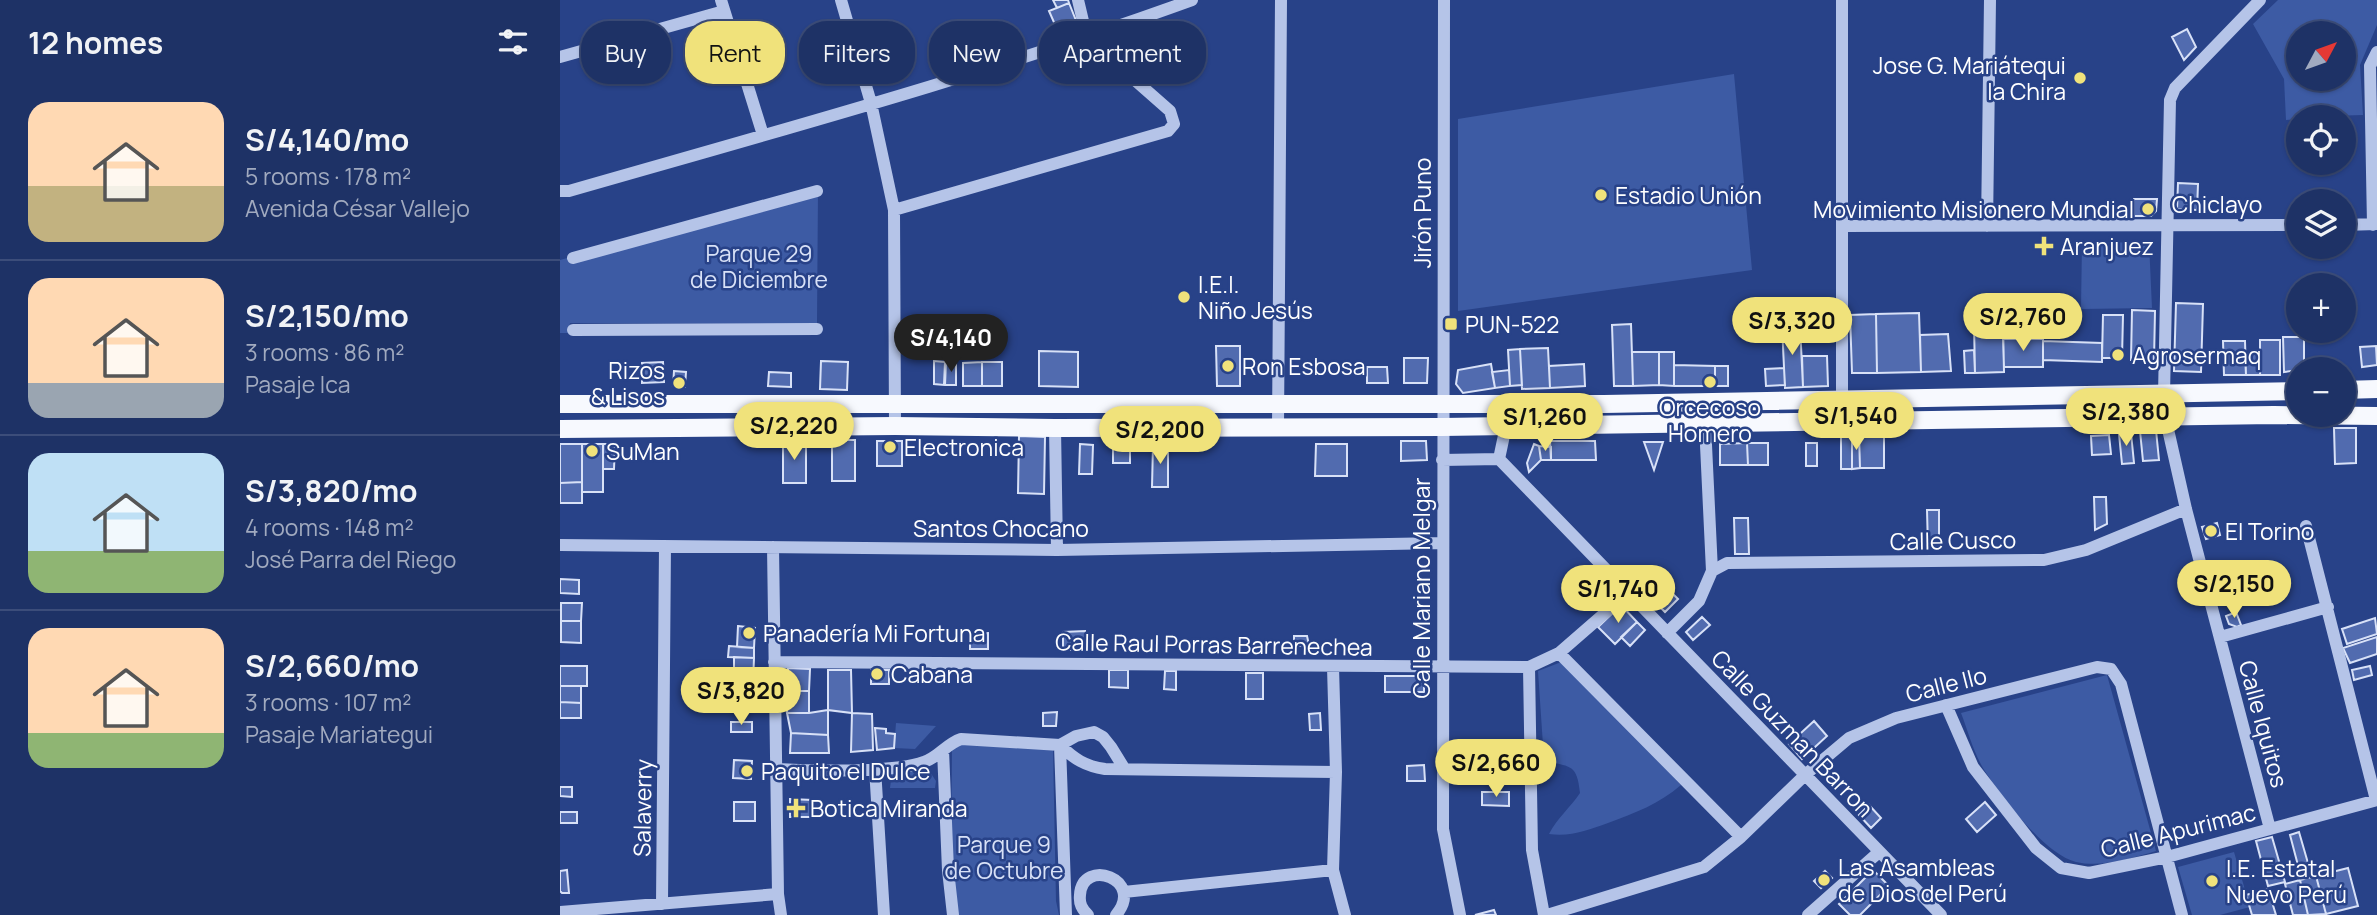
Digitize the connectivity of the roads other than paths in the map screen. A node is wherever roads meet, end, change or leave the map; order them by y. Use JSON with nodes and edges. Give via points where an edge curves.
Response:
{"nodes":[{"id":1,"x":841,"y":0,"type":"edge"},
{"id":2,"x":1078,"y":0,"type":"edge"},
{"id":3,"x":1192,"y":0,"type":"edge"},
{"id":4,"x":1281,"y":0,"type":"edge"},
{"id":5,"x":1444,"y":0,"type":"edge"},
{"id":6,"x":1842,"y":0,"type":"edge"},
{"id":7,"x":1990,"y":0,"type":"edge"},
{"id":8,"x":2260,"y":0,"type":"edge"},
{"id":9,"x":722,"y":6,"type":"edge"},
{"id":10,"x":1083,"y":21,"type":"edge"},
{"id":11,"x":1134,"y":21,"type":"edge"},
{"id":12,"x":2377,"y":52,"type":"edge"},
{"id":13,"x":1039,"y":53,"type":"edge"},
{"id":14,"x":560,"y":57,"type":"edge"},
{"id":15,"x":1139,"y":84,"type":"edge"},
{"id":16,"x":872,"y":103,"type":"junction"},
{"id":17,"x":763,"y":135,"type":"junction"},
{"id":18,"x":560,"y":191,"type":"edge"},
{"id":19,"x":817,"y":191,"type":"dead end"},
{"id":20,"x":894,"y":210,"type":"junction"},
{"id":21,"x":2166,"y":225,"type":"junction"},
{"id":22,"x":2286,"y":225,"type":"edge"},
{"id":23,"x":2356,"y":225,"type":"edge"},
{"id":24,"x":2375,"y":225,"type":"edge"},
{"id":25,"x":1842,"y":226,"type":"junction"},
{"id":26,"x":1987,"y":226,"type":"junction"},
{"id":27,"x":573,"y":258,"type":"dead end"},
{"id":28,"x":817,"y":329,"type":"dead end"},
{"id":29,"x":573,"y":330,"type":"dead end"},
{"id":30,"x":2377,"y":389,"type":"edge"},
{"id":31,"x":2356,"y":390,"type":"edge"},
{"id":32,"x":2286,"y":391,"type":"edge"},
{"id":33,"x":2164,"y":395,"type":"junction"},
{"id":34,"x":1884,"y":400,"type":"junction"},
{"id":35,"x":1842,"y":401,"type":"junction"},
{"id":36,"x":1704,"y":403,"type":"junction"},
{"id":37,"x":560,"y":404,"type":"edge"},
{"id":38,"x":1278,"y":404,"type":"junction"},
{"id":39,"x":1506,"y":404,"type":"junction"},
{"id":40,"x":895,"y":405,"type":"junction"},
{"id":41,"x":1442,"y":405,"type":"junction"},
{"id":42,"x":2165,"y":416,"type":"junction"},
{"id":43,"x":2377,"y":416,"type":"edge"},
{"id":44,"x":1885,"y":420,"type":"junction"},
{"id":45,"x":1704,"y":422,"type":"junction"},
{"id":46,"x":895,"y":426,"type":"junction"},
{"id":47,"x":1506,"y":426,"type":"junction"},
{"id":48,"x":1442,"y":427,"type":"junction"},
{"id":49,"x":1055,"y":428,"type":"junction"},
{"id":50,"x":1278,"y":428,"type":"junction"},
{"id":51,"x":560,"y":429,"type":"edge"},
{"id":52,"x":1499,"y":459,"type":"junction"},
{"id":53,"x":1442,"y":460,"type":"junction"},
{"id":54,"x":2186,"y":509,"type":"junction"},
{"id":55,"x":2306,"y":526,"type":"dead end"},
{"id":56,"x":1442,"y":543,"type":"junction"},
{"id":57,"x":560,"y":545,"type":"edge"},
{"id":58,"x":665,"y":546,"type":"junction"},
{"id":59,"x":773,"y":547,"type":"junction"},
{"id":60,"x":1057,"y":550,"type":"junction"},
{"id":61,"x":1712,"y":572,"type":"junction"},
{"id":62,"x":1628,"y":593,"type":"junction"},
{"id":63,"x":2328,"y":607,"type":"junction"},
{"id":64,"x":1667,"y":633,"type":"junction"},
{"id":65,"x":2220,"y":637,"type":"junction"},
{"id":66,"x":1559,"y":653,"type":"junction"},
{"id":67,"x":774,"y":662,"type":"junction"},
{"id":68,"x":1442,"y":666,"type":"junction"},
{"id":69,"x":1333,"y":667,"type":"junction"},
{"id":70,"x":1530,"y":667,"type":"junction"},
{"id":71,"x":1946,"y":705,"type":"junction"},
{"id":72,"x":1060,"y":745,"type":"junction"},
{"id":73,"x":943,"y":750,"type":"junction"},
{"id":74,"x":875,"y":768,"type":"junction"},
{"id":75,"x":1125,"y":768,"type":"junction"},
{"id":76,"x":778,"y":769,"type":"junction"},
{"id":77,"x":1336,"y":772,"type":"junction"},
{"id":78,"x":1805,"y":775,"type":"junction"},
{"id":79,"x":2376,"y":800,"type":"edge"},
{"id":80,"x":2270,"y":829,"type":"junction"},
{"id":81,"x":1741,"y":837,"type":"junction"},
{"id":82,"x":1879,"y":852,"type":"junction"},
{"id":83,"x":2167,"y":857,"type":"junction"},
{"id":84,"x":1333,"y":870,"type":"junction"},
{"id":85,"x":1124,"y":892,"type":"junction"},
{"id":86,"x":778,"y":894,"type":"junction"},
{"id":87,"x":662,"y":904,"type":"junction"},
{"id":88,"x":560,"y":912,"type":"edge"},
{"id":89,"x":781,"y":915,"type":"edge"},
{"id":90,"x":884,"y":915,"type":"edge"},
{"id":91,"x":953,"y":915,"type":"edge"},
{"id":92,"x":1066,"y":915,"type":"edge"},
{"id":93,"x":1088,"y":915,"type":"edge"},
{"id":94,"x":1116,"y":915,"type":"edge"},
{"id":95,"x":1345,"y":915,"type":"edge"},
{"id":96,"x":1460,"y":915,"type":"edge"},
{"id":97,"x":1546,"y":915,"type":"edge"},
{"id":98,"x":1808,"y":915,"type":"edge"},
{"id":99,"x":1941,"y":915,"type":"edge"},
{"id":100,"x":2182,"y":915,"type":"edge"}],
"edges":[{"from":1,"to":16,"type":"street"},
{"from":2,"to":10,"type":"street"},
{"from":3,"to":11,"type":"street"},
{"from":4,"to":38,"type":"street"},
{"from":5,"to":41,"type":"street","name":"Jirón Puno"},
{"from":6,"to":25,"type":"street"},
{"from":7,"to":26,"type":"street"},
{"from":8,"to":21,"type":"street","name":"Calle Iquitos","via":[[2175,88],[2170,100]]},
{"from":9,"to":14,"type":"street"},
{"from":9,"to":17,"type":"street"},
{"from":12,"to":24,"type":"street","via":[[2370,66]]},
{"from":13,"to":16,"type":"street"},
{"from":15,"to":20,"type":"street","via":[[1170,111],[1174,124],[1168,131]]},
{"from":16,"to":17,"type":"street"},
{"from":16,"to":20,"type":"street"},
{"from":17,"to":18,"type":"street"},
{"from":19,"to":27,"type":"street"},
{"from":20,"to":40,"type":"street"},
{"from":21,"to":22,"type":"street","name":"Chiclayo"},
{"from":21,"to":26,"type":"street","name":"Chiclayo"},
{"from":21,"to":33,"type":"street","name":"Calle Iquitos"},
{"from":23,"to":24,"type":"street"},
{"from":25,"to":26,"type":"street","name":"Chiclayo"},
{"from":25,"to":35,"type":"street"},
{"from":28,"to":29,"type":"street"},
{"from":30,"to":31,"type":"main road"},
{"from":32,"to":33,"type":"main road"},
{"from":33,"to":34,"type":"main road"},
{"from":33,"to":42,"type":"street","name":"Calle Iquitos"},
{"from":34,"to":35,"type":"main road"},
{"from":34,"to":44,"type":"main road"},
{"from":35,"to":36,"type":"main road"},
{"from":36,"to":39,"type":"main road"},
{"from":36,"to":45,"type":"street"},
{"from":37,"to":40,"type":"main road"},
{"from":38,"to":40,"type":"main road"},
{"from":38,"to":41,"type":"main road"},
{"from":38,"to":50,"type":"street"},
{"from":39,"to":41,"type":"main road"},
{"from":39,"to":47,"type":"street"},
{"from":40,"to":46,"type":"street"},
{"from":41,"to":48,"type":"street","name":"Jirón Puno"},
{"from":42,"to":43,"type":"main road"},
{"from":42,"to":44,"type":"main road"},
{"from":42,"to":54,"type":"street","name":"Calle Iquitos"},
{"from":44,"to":45,"type":"main road"},
{"from":45,"to":47,"type":"main road"},
{"from":45,"to":61,"type":"street"},
{"from":46,"to":49,"type":"main road"},
{"from":46,"to":51,"type":"main road"},
{"from":47,"to":48,"type":"main road"},
{"from":47,"to":52,"type":"street"},
{"from":48,"to":50,"type":"main road"},
{"from":48,"to":53,"type":"street","name":"Calle Mariano Melgar"},
{"from":49,"to":50,"type":"main road"},
{"from":49,"to":60,"type":"street"},
{"from":52,"to":53,"type":"street"},
{"from":52,"to":62,"type":"street","name":"Calle Guzman Barron"},
{"from":53,"to":56,"type":"street","name":"Calle Mariano Melgar"},
{"from":54,"to":61,"type":"street","name":"Calle Cusco","via":[[2086,550],[2044,560],[1727,563]]},
{"from":54,"to":65,"type":"street","name":"Calle Iquitos"},
{"from":55,"to":63,"type":"street"},
{"from":56,"to":60,"type":"street","name":"Santos Chocano"},
{"from":56,"to":68,"type":"street","name":"Calle Mariano Melgar"},
{"from":57,"to":58,"type":"street","name":"Santos Chocano"},
{"from":58,"to":59,"type":"street","name":"Santos Chocano"},
{"from":58,"to":87,"type":"street","name":"Salaverry"},
{"from":59,"to":60,"type":"street","name":"Santos Chocano"},
{"from":59,"to":67,"type":"street"},
{"from":61,"to":64,"type":"street","via":[[1699,601]]},
{"from":62,"to":64,"type":"street","name":"Calle Guzman Barron"},
{"from":62,"to":66,"type":"street","name":"Calle Raul Porras Barrenechea"},
{"from":63,"to":65,"type":"street"},
{"from":63,"to":79,"type":"street"},
{"from":64,"to":78,"type":"street","name":"Calle Guzman Barron"},
{"from":65,"to":80,"type":"street","name":"Calle Iquitos"},
{"from":66,"to":70,"type":"street","name":"Calle Raul Porras Barrenechea"},
{"from":66,"to":81,"type":"street"},
{"from":67,"to":69,"type":"street","name":"Calle Raul Porras Barrenechea"},
{"from":67,"to":76,"type":"street"},
{"from":68,"to":69,"type":"street","name":"Calle Raul Porras Barrenechea"},
{"from":68,"to":70,"type":"street","name":"Calle Raul Porras Barrenechea"},
{"from":68,"to":96,"type":"street","name":"Calle Mariano Melgar","via":[[1443,829]]},
{"from":69,"to":77,"type":"street"},
{"from":70,"to":97,"type":"street","via":[[1532,850]]},
{"from":71,"to":78,"type":"street","name":"Calle Ilo","via":[[1896,718],[1849,738]]},
{"from":71,"to":83,"type":"street","name":"Calle Apurimac","via":[[1973,767],[2036,848],[2061,868],[2089,873]]},
{"from":71,"to":83,"type":"street","name":"Calle Ilo","via":[[2097,667],[2111,669],[2121,684]]},
{"from":72,"to":73,"type":"street","via":[[961,739]]},
{"from":72,"to":75,"type":"street","via":[[1087,765]]},
{"from":72,"to":75,"type":"street","via":[[1094,732],[1103,737]]},
{"from":72,"to":92,"type":"street"},
{"from":73,"to":74,"type":"street","via":[[922,763]]},
{"from":73,"to":91,"type":"street"},
{"from":74,"to":76,"type":"street"},
{"from":74,"to":90,"type":"street"},
{"from":75,"to":77,"type":"street"},
{"from":76,"to":86,"type":"street"},
{"from":77,"to":84,"type":"street"},
{"from":78,"to":81,"type":"street","name":"Calle Ilo"},
{"from":78,"to":82,"type":"street","name":"Calle Guzman Barron"},
{"from":79,"to":80,"type":"street","name":"Calle Apurimac"},
{"from":80,"to":83,"type":"street","name":"Calle Apurimac"},
{"from":81,"to":97,"type":"street","name":"Calle Ilo","via":[[1704,867]]},
{"from":82,"to":98,"type":"street"},
{"from":82,"to":99,"type":"street","name":"Calle Guzman Barron"},
{"from":83,"to":100,"type":"street"},
{"from":84,"to":85,"type":"street"},
{"from":84,"to":95,"type":"street"},
{"from":85,"to":93,"type":"street","via":[[1108,876],[1096,875],[1086,881],[1080,903]]},
{"from":85,"to":94,"type":"street","via":[[1124,904]]},
{"from":86,"to":87,"type":"street"},
{"from":86,"to":89,"type":"street"},
{"from":87,"to":88,"type":"street"}]}
